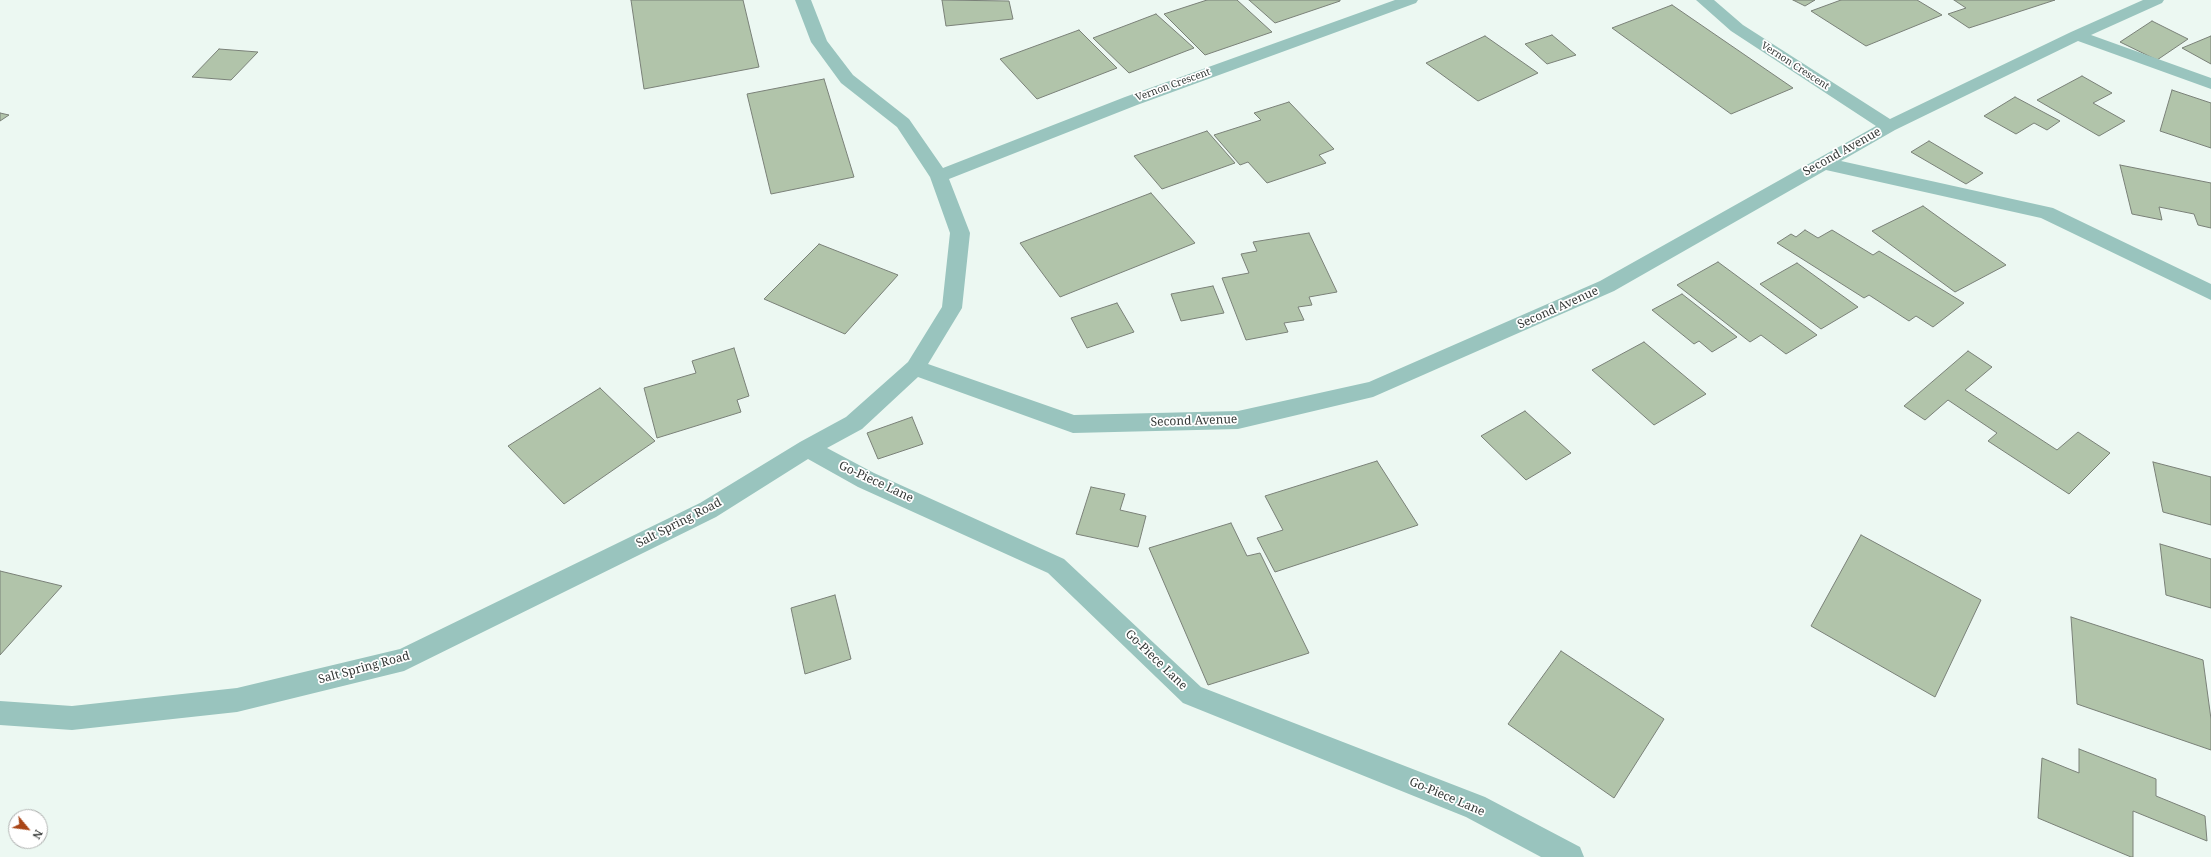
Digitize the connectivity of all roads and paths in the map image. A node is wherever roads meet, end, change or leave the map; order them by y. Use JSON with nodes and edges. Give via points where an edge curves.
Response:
{"nodes":[{"id":1,"x":802,"y":0,"type":"edge"},
{"id":2,"x":1410,"y":0,"type":"edge"},
{"id":3,"x":1704,"y":0,"type":"edge"},
{"id":4,"x":2156,"y":0,"type":"edge"},
{"id":5,"x":2077,"y":35,"type":"junction"},
{"id":6,"x":2211,"y":84,"type":"edge"},
{"id":7,"x":1888,"y":126,"type":"junction"},
{"id":8,"x":1823,"y":163,"type":"junction"},
{"id":9,"x":939,"y":176,"type":"junction"},
{"id":10,"x":2211,"y":293,"type":"edge"},
{"id":11,"x":915,"y":368,"type":"junction"},
{"id":12,"x":808,"y":448,"type":"junction"},
{"id":13,"x":0,"y":713,"type":"edge"},
{"id":14,"x":1570,"y":857,"type":"edge"}],
"edges":[{"from":1,"to":9,"type":"street","name":"Salt Spring Road","via":[[819,42],[847,79],[903,123]]},
{"from":2,"to":9,"type":"street","name":"Vernon Crescent","via":[[1130,101]]},
{"from":3,"to":7,"type":"street","name":"Vernon Crescent","via":[[1737,28]]},
{"from":4,"to":5,"type":"street","name":"Second Avenue"},
{"from":5,"to":6,"type":"street"},
{"from":5,"to":7,"type":"street","name":"Second Avenue"},
{"from":7,"to":8,"type":"street","name":"Second Avenue"},
{"from":8,"to":10,"type":"street","via":[[2046,213]]},
{"from":8,"to":11,"type":"street","name":"Second Avenue","via":[[1607,286],[1387,383],[1373,389],[1238,420],[1073,424]]},
{"from":9,"to":11,"type":"street","name":"Salt Spring Road","via":[[960,233],[952,308]]},
{"from":11,"to":12,"type":"street","name":"Salt Spring Road","via":[[854,423]]},
{"from":12,"to":13,"type":"street","name":"Salt Spring Road","via":[[708,510],[404,660],[237,700],[72,718]]},
{"from":12,"to":14,"type":"street","name":"Go-Piece Lane","via":[[866,480],[1056,566],[1192,694],[1475,807]]}]}
